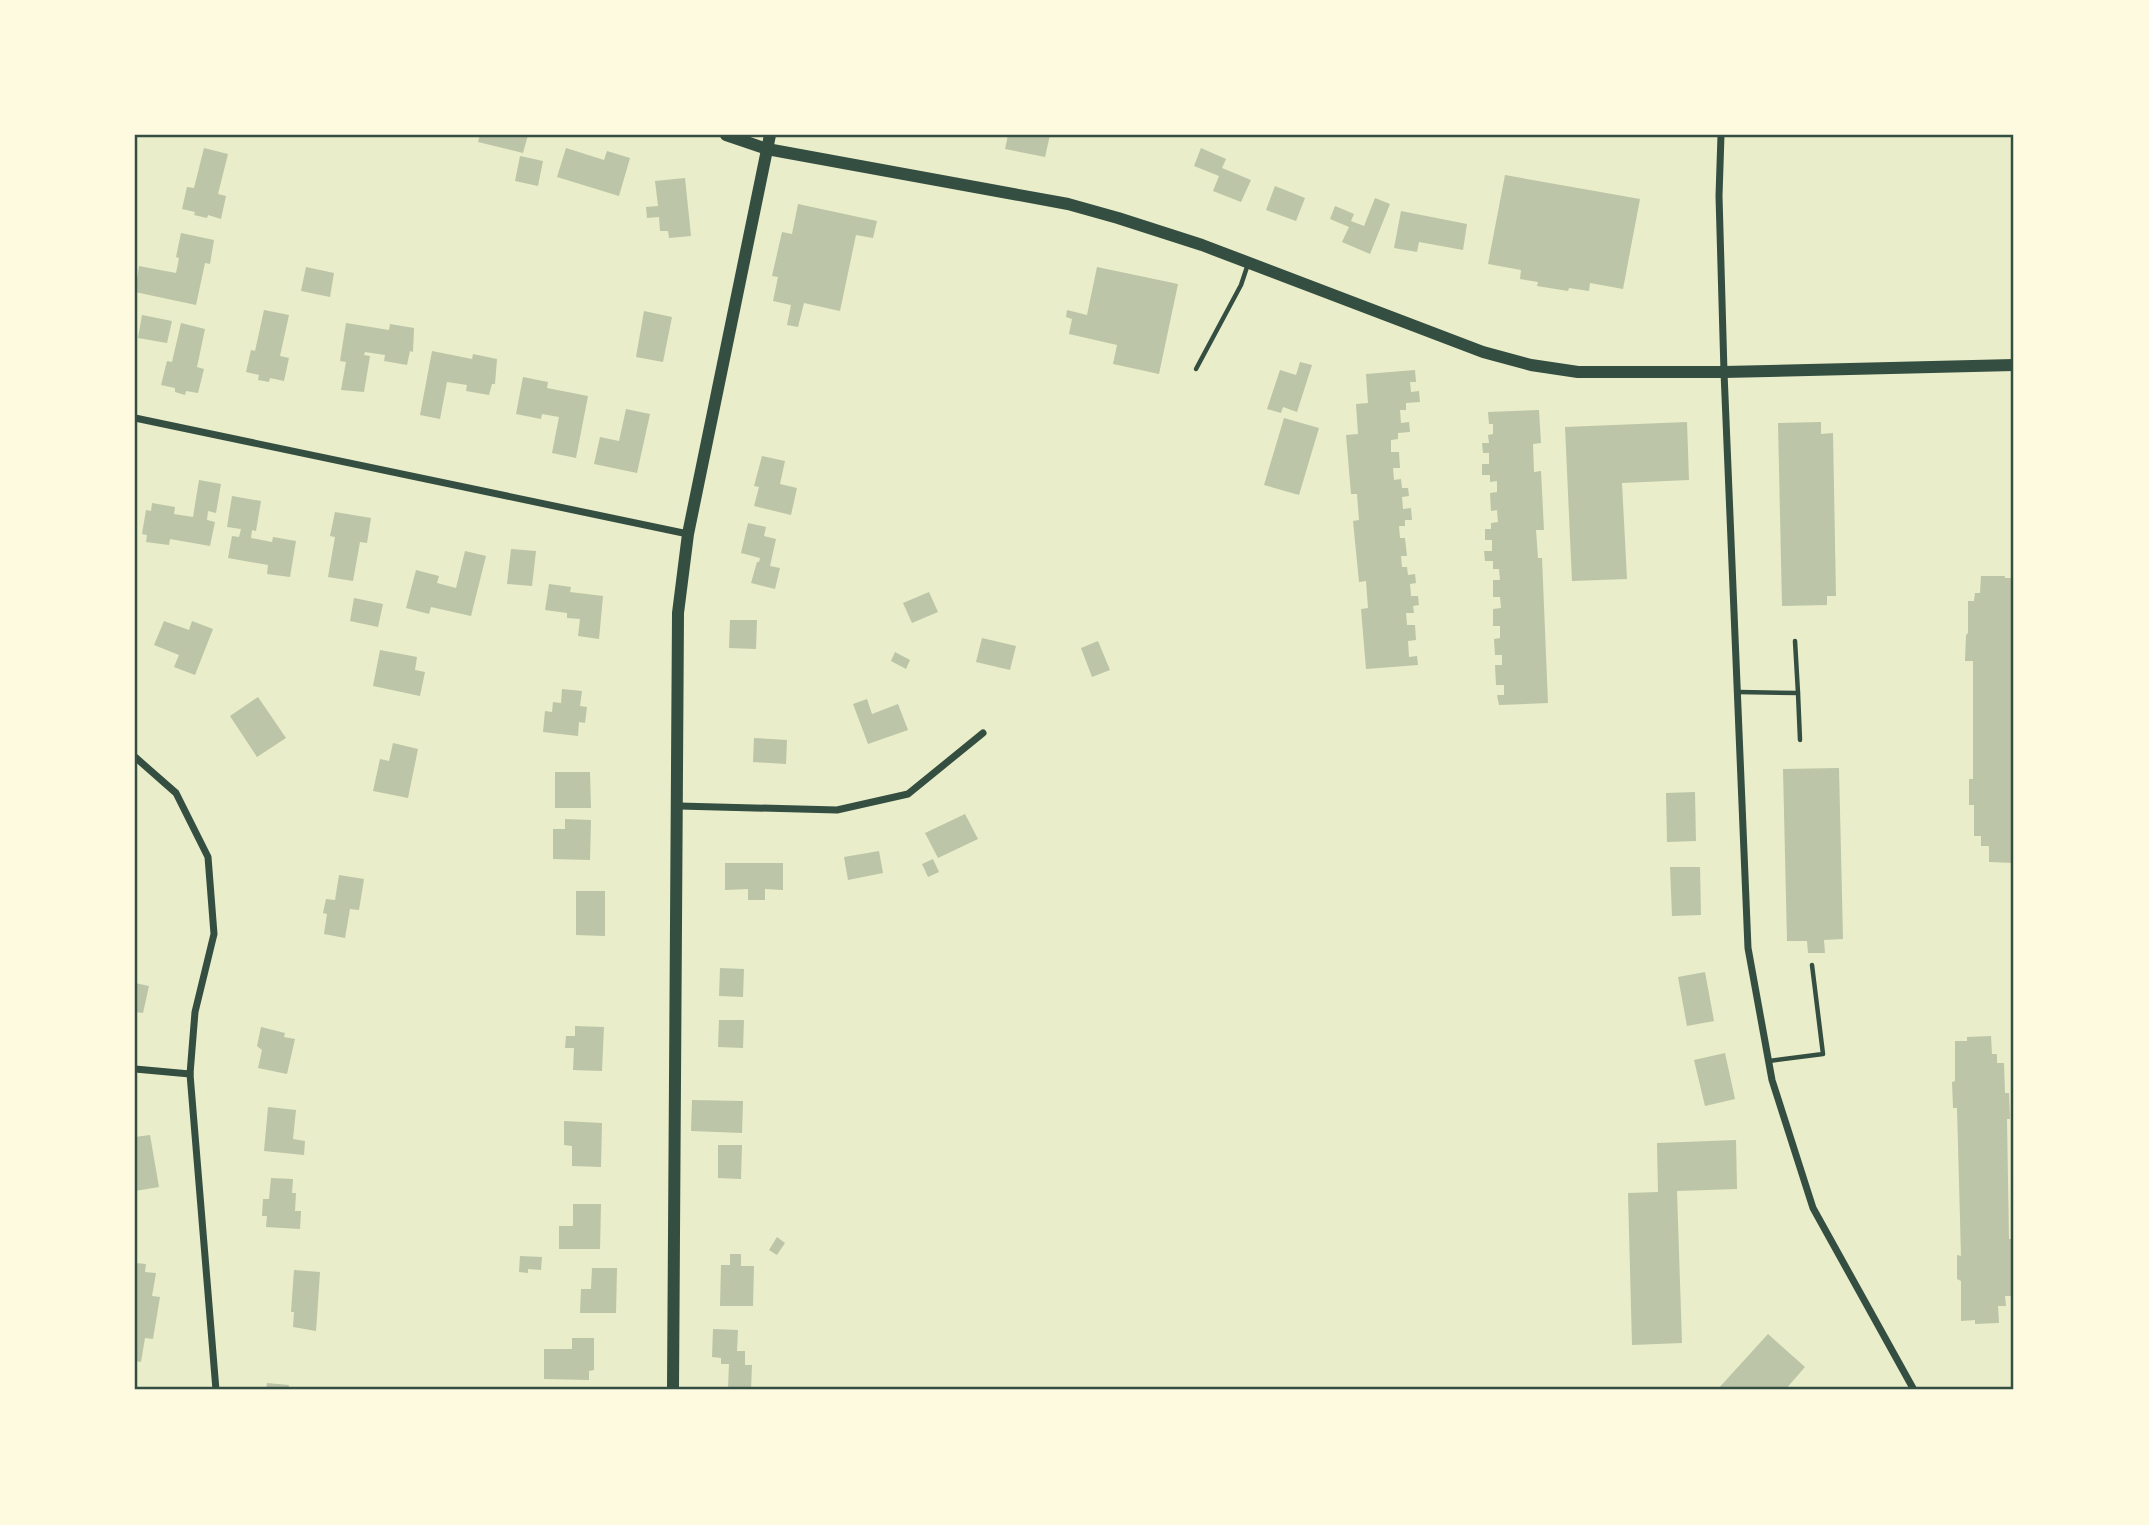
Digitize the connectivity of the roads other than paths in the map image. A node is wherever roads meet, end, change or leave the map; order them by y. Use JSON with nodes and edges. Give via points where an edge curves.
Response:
{"nodes":[{"id":1,"x":726,"y":135,"type":"edge"},
{"id":2,"x":770,"y":135,"type":"edge"},
{"id":3,"x":1721,"y":135,"type":"edge"},
{"id":4,"x":767,"y":149,"type":"junction"},
{"id":5,"x":1249,"y":263,"type":"junction"},
{"id":6,"x":2014,"y":365,"type":"edge"},
{"id":7,"x":1196,"y":369,"type":"dead end"},
{"id":8,"x":1724,"y":372,"type":"junction"},
{"id":9,"x":135,"y":418,"type":"edge"},
{"id":10,"x":688,"y":534,"type":"junction"},
{"id":11,"x":1795,"y":641,"type":"dead end"},
{"id":12,"x":1738,"y":692,"type":"junction"},
{"id":13,"x":1798,"y":693,"type":"junction"},
{"id":14,"x":983,"y":733,"type":"dead end"},
{"id":15,"x":1800,"y":740,"type":"dead end"},
{"id":16,"x":135,"y":757,"type":"edge"},
{"id":17,"x":678,"y":806,"type":"junction"},
{"id":18,"x":1812,"y":965,"type":"dead end"},
{"id":19,"x":1769,"y":1062,"type":"junction"},
{"id":20,"x":135,"y":1069,"type":"edge"},
{"id":21,"x":190,"y":1074,"type":"junction"},
{"id":22,"x":216,"y":1390,"type":"edge"},
{"id":23,"x":673,"y":1390,"type":"edge"},
{"id":24,"x":1914,"y":1390,"type":"edge"}],
"edges":[{"from":1,"to":4,"type":"main road"},
{"from":2,"to":4,"type":"main road"},
{"from":3,"to":8,"type":"street"},
{"from":4,"to":5,"type":"main road","via":[[1068,204]]},
{"from":4,"to":10,"type":"main road"},
{"from":5,"to":7,"type":"lane"},
{"from":5,"to":8,"type":"main road","via":[[1483,352],[1531,365],[1578,372]]},
{"from":6,"to":8,"type":"main road"},
{"from":8,"to":12,"type":"street"},
{"from":9,"to":10,"type":"street"},
{"from":10,"to":17,"type":"main road","via":[[678,613]]},
{"from":11,"to":13,"type":"lane"},
{"from":12,"to":13,"type":"lane"},
{"from":12,"to":19,"type":"street","via":[[1748,948]]},
{"from":13,"to":15,"type":"lane"},
{"from":14,"to":17,"type":"street","via":[[908,794],[838,810]]},
{"from":16,"to":21,"type":"street","via":[[176,793],[208,857],[214,934],[195,1012]]},
{"from":17,"to":23,"type":"main road"},
{"from":18,"to":19,"type":"lane","via":[[1823,1054]]},
{"from":19,"to":24,"type":"street","via":[[1813,1208]]},
{"from":20,"to":21,"type":"street"},
{"from":21,"to":22,"type":"street"}]}
